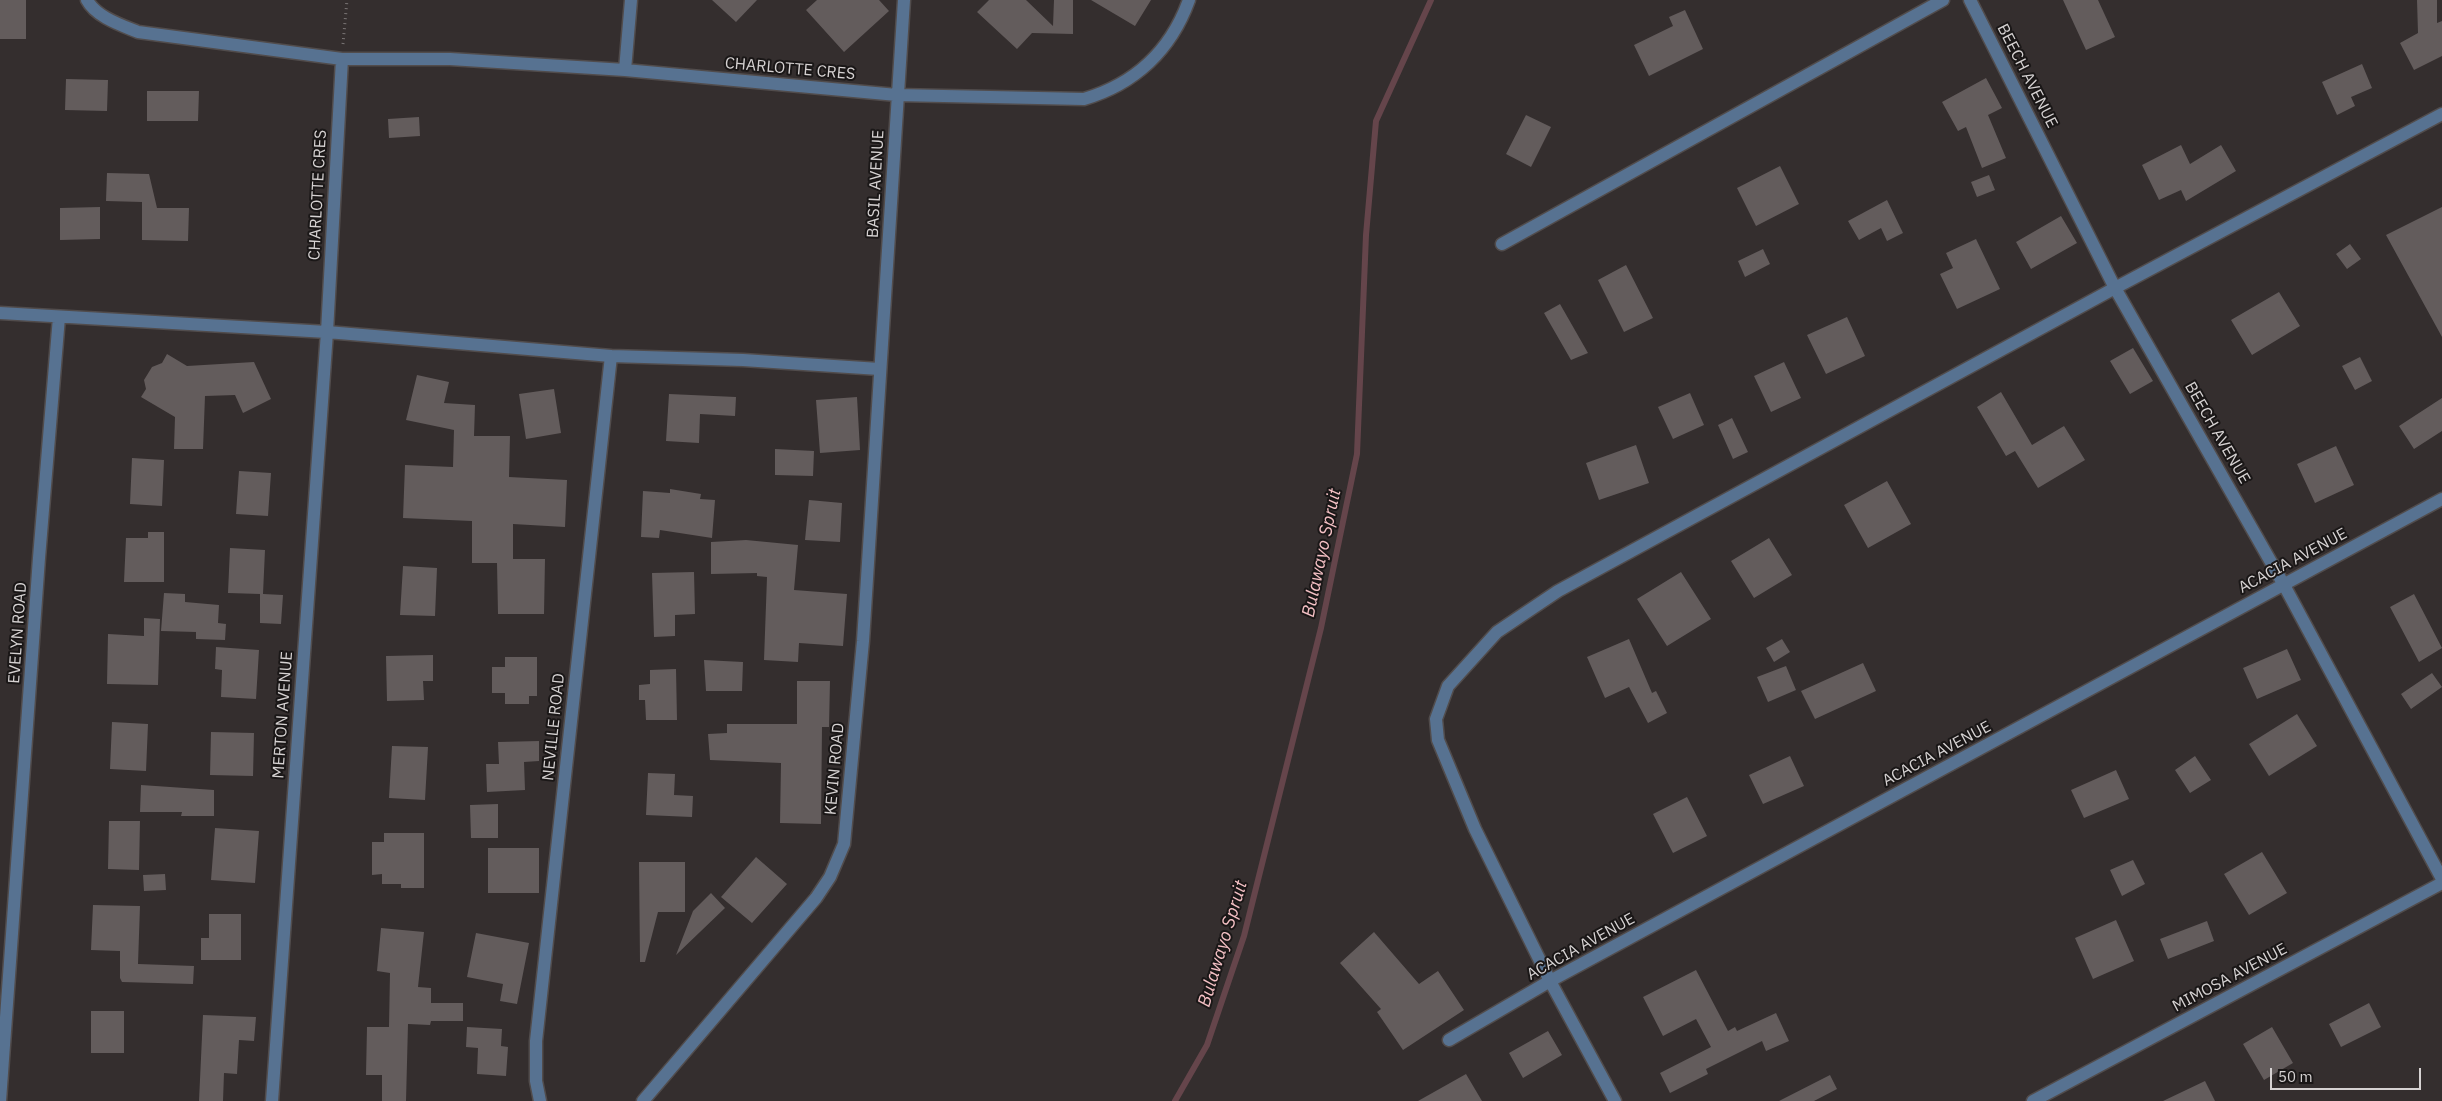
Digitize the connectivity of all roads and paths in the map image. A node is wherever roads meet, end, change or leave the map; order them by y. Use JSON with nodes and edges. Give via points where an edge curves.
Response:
{"nodes":[{"id":1,"x":88,"y":0,"type":"edge"},
{"id":2,"x":346,"y":0,"type":"edge"},
{"id":3,"x":631,"y":0,"type":"edge"},
{"id":4,"x":904,"y":0,"type":"edge"},
{"id":5,"x":1189,"y":0,"type":"edge"},
{"id":6,"x":1943,"y":0,"type":"edge"},
{"id":7,"x":1970,"y":0,"type":"edge"},
{"id":8,"x":342,"y":59,"type":"junction"},
{"id":9,"x":625,"y":70,"type":"junction"},
{"id":10,"x":897,"y":96,"type":"junction"},
{"id":11,"x":2442,"y":114,"type":"edge"},
{"id":12,"x":1502,"y":244,"type":"dead end"},
{"id":13,"x":2115,"y":288,"type":"junction"},
{"id":14,"x":0,"y":313,"type":"edge"},
{"id":15,"x":59,"y":317,"type":"junction"},
{"id":16,"x":327,"y":332,"type":"junction"},
{"id":17,"x":611,"y":356,"type":"junction"},
{"id":18,"x":879,"y":369,"type":"junction"},
{"id":19,"x":2442,"y":499,"type":"edge"},
{"id":20,"x":2284,"y":584,"type":"junction"},
{"id":21,"x":2442,"y":879,"type":"edge"},
{"id":22,"x":2442,"y":883,"type":"edge"},
{"id":23,"x":1550,"y":981,"type":"junction"},
{"id":24,"x":1449,"y":1040,"type":"dead end"},
{"id":25,"x":0,"y":1101,"type":"edge"},
{"id":26,"x":272,"y":1101,"type":"edge"},
{"id":27,"x":540,"y":1101,"type":"edge"},
{"id":28,"x":643,"y":1101,"type":"edge"},
{"id":29,"x":1615,"y":1101,"type":"edge"},
{"id":30,"x":2033,"y":1101,"type":"edge"}],
"edges":[{"from":1,"to":8,"type":"street","name":"CHARLOTTE CRES","via":[[108,18],[138,32]]},
{"from":2,"to":8,"type":"path"},
{"from":3,"to":9,"type":"street"},
{"from":4,"to":10,"type":"street","name":"BASIL AVENUE"},
{"from":5,"to":10,"type":"street","name":"CHARLOTTE CRES","via":[[1173,37],[1141,71],[1084,99]]},
{"from":6,"to":12,"type":"street"},
{"from":7,"to":13,"type":"street","name":"BEECH AVENUE"},
{"from":8,"to":9,"type":"street","name":"CHARLOTTE CRES","via":[[450,59]]},
{"from":8,"to":16,"type":"street","name":"CHARLOTTE CRES"},
{"from":9,"to":10,"type":"street","name":"CHARLOTTE CRES"},
{"from":10,"to":18,"type":"street","name":"BASIL AVENUE","via":[[888,271]]},
{"from":11,"to":13,"type":"street"},
{"from":13,"to":20,"type":"street","name":"BEECH AVENUE"},
{"from":13,"to":23,"type":"street","via":[[1558,591],[1496,632],[1448,686],[1436,719],[1438,740],[1475,829]]},
{"from":14,"to":15,"type":"street"},
{"from":15,"to":16,"type":"street"},
{"from":15,"to":25,"type":"street","name":"EVELYN ROAD"},
{"from":16,"to":17,"type":"street"},
{"from":16,"to":26,"type":"street","name":"MERTON AVENUE"},
{"from":17,"to":18,"type":"street"},
{"from":17,"to":27,"type":"street","name":"NEVILLE ROAD","via":[[536,1041],[536,1081]]},
{"from":18,"to":28,"type":"street","name":"KEVIN ROAD","via":[[863,641],[844,844],[830,877],[816,898]]},
{"from":19,"to":20,"type":"street","name":"ACACIA AVENUE"},
{"from":20,"to":21,"type":"street","name":"BEECH AVENUE"},
{"from":20,"to":23,"type":"street","name":"ACACIA AVENUE"},
{"from":22,"to":30,"type":"street","name":"MIMOSA AVENUE"},
{"from":23,"to":24,"type":"street","name":"ACACIA AVENUE"},
{"from":23,"to":29,"type":"street"}]}
